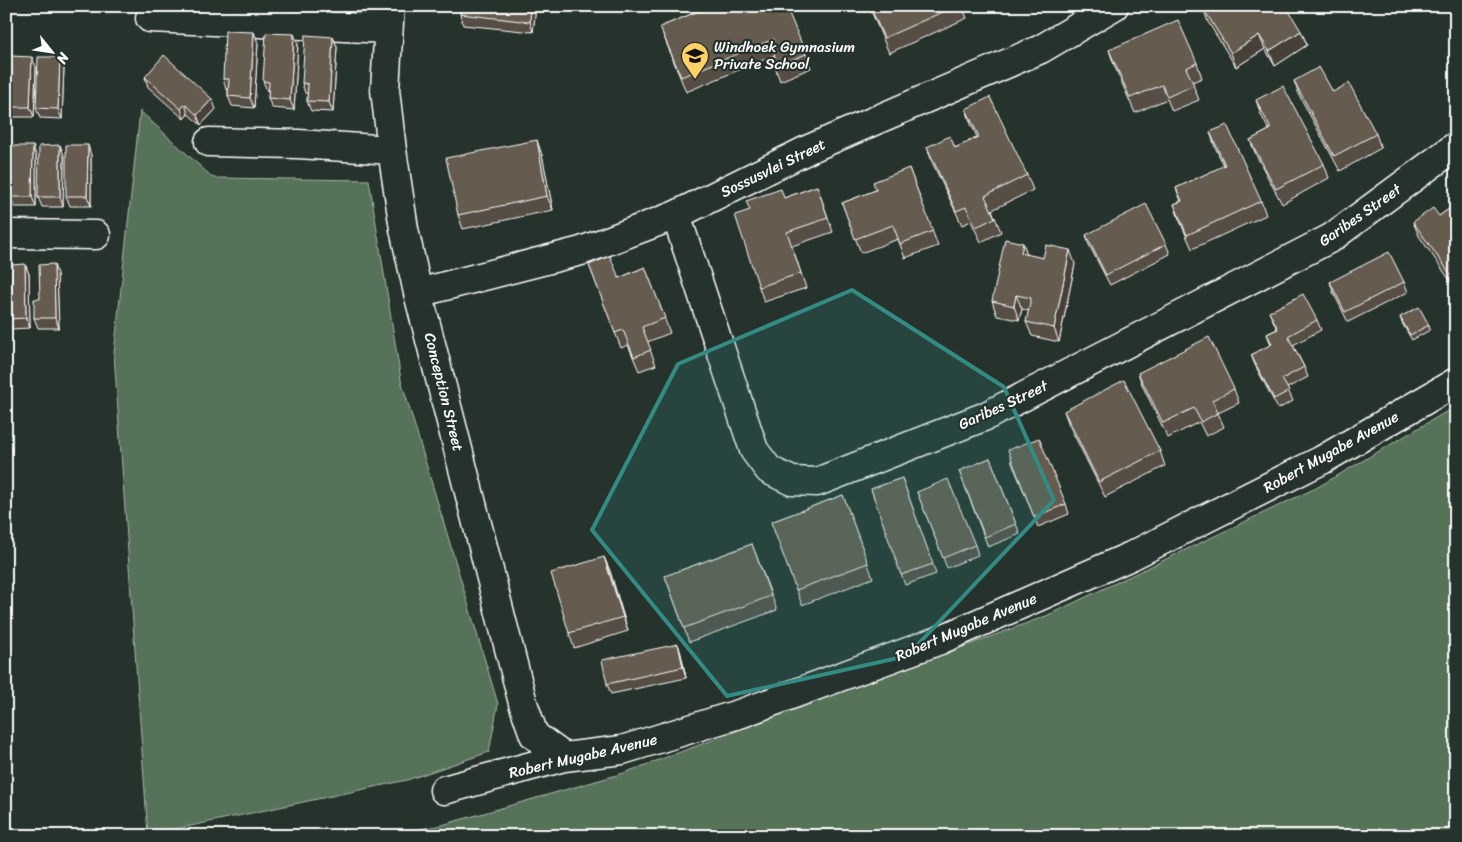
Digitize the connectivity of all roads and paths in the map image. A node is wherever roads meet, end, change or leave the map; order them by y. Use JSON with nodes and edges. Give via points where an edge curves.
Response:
{"nodes":[{"id":1,"x":1114,"y":6,"type":"edge"},
{"id":2,"x":150,"y":18,"type":"dead end"},
{"id":3,"x":388,"y":18,"type":"edge"},
{"id":4,"x":209,"y":142,"type":"dead end"},
{"id":5,"x":1456,"y":146,"type":"edge"},
{"id":6,"x":392,"y":150,"type":"junction"},
{"id":7,"x":676,"y":216,"type":"junction"},
{"id":8,"x":6,"y":234,"type":"edge"},
{"id":9,"x":96,"y":235,"type":"dead end"},
{"id":10,"x":418,"y":293,"type":"junction"},
{"id":11,"x":1456,"y":382,"type":"edge"},
{"id":12,"x":564,"y":757,"type":"junction"},
{"id":13,"x":444,"y":790,"type":"dead end"}],
"edges":[{"from":1,"to":7,"type":"street","name":"Sossusvlei Street","via":[[1041,48],[809,149]]},
{"from":2,"to":3,"type":"street"},
{"from":3,"to":6,"type":"street","name":"Conception Street","via":[[385,90]]},
{"from":4,"to":6,"type":"street"},
{"from":5,"to":7,"type":"street","name":"Garibes Street","via":[[1330,238],[986,416],[817,482],[792,481],[769,470],[754,450]]},
{"from":6,"to":10,"type":"street","name":"Conception Street"},
{"from":7,"to":10,"type":"street","name":"Sossusvlei Street","via":[[581,251]]},
{"from":8,"to":9,"type":"street"},
{"from":10,"to":12,"type":"street","name":"Conception Street","via":[[523,703],[534,735]]},
{"from":11,"to":12,"type":"street","name":"Robert Mugabe Avenue","via":[[1322,460],[1148,547],[940,640],[668,736],[622,750]]},
{"from":12,"to":13,"type":"street","name":"Robert Mugabe Avenue"}]}
